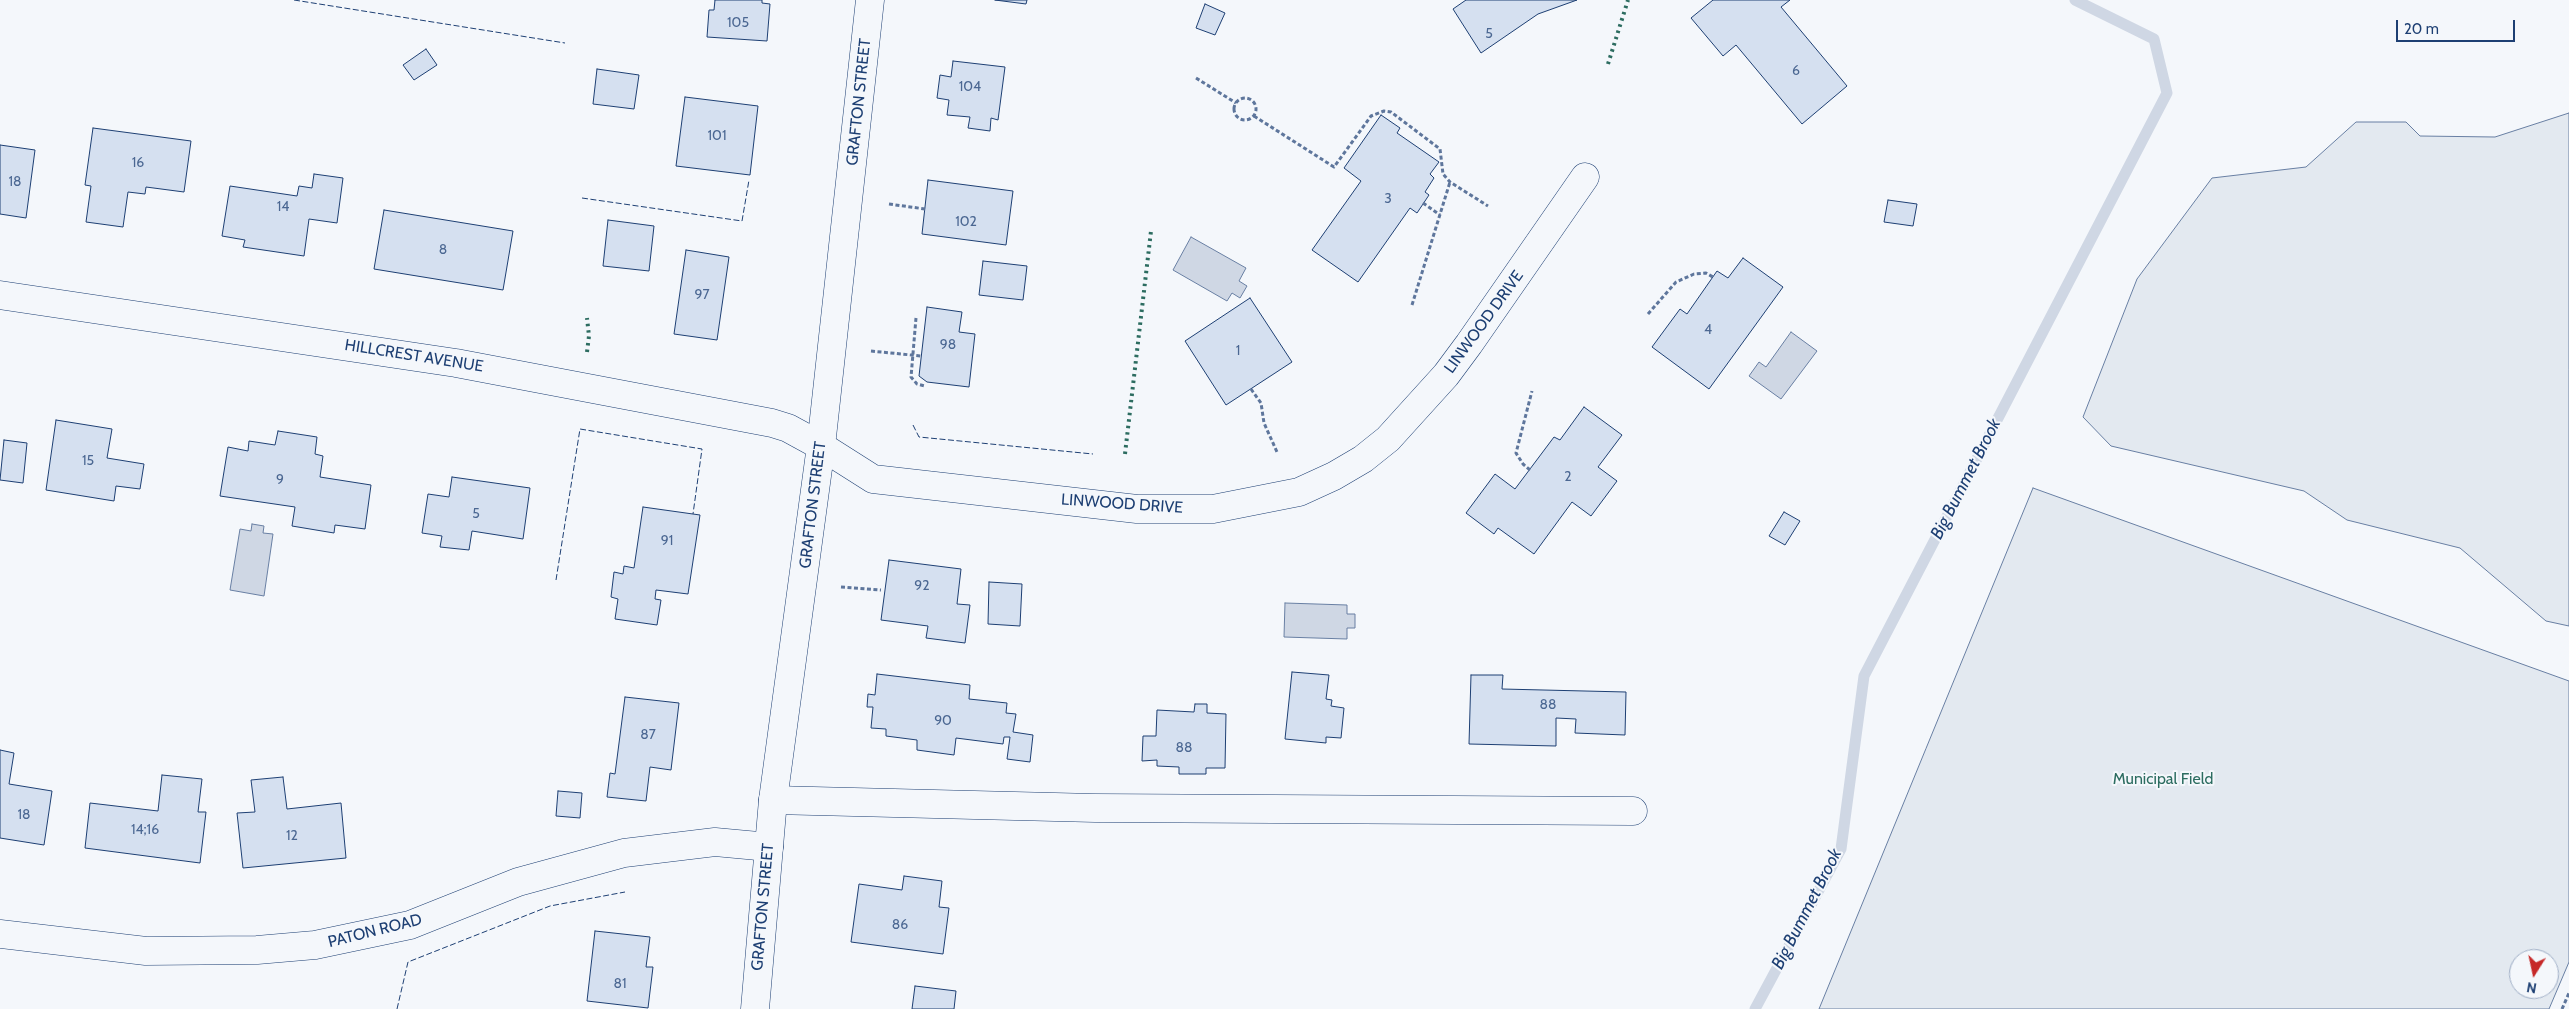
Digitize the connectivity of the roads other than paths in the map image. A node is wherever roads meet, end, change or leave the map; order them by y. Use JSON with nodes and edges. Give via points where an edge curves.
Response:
{"nodes":[{"id":1,"x":870,"y":0,"type":"edge"},
{"id":2,"x":1585,"y":177,"type":"dead end"},
{"id":3,"x":0,"y":294,"type":"edge"},
{"id":4,"x":821,"y":446,"type":"junction"},
{"id":5,"x":773,"y":800,"type":"junction"},
{"id":6,"x":1632,"y":811,"type":"dead end"},
{"id":7,"x":769,"y":847,"type":"junction"},
{"id":8,"x":0,"y":934,"type":"edge"},
{"id":9,"x":754,"y":1009,"type":"edge"}],
"edges":[{"from":1,"to":4,"type":"street","name":"GRAFTON STREET"},
{"from":2,"to":4,"type":"street","name":"LINWOOD DRIVE","via":[[1478,333],[1408,418],[1363,459],[1299,492],[1213,509],[1137,508],[873,479]]},
{"from":3,"to":4,"type":"street","name":"HILLCREST AVENUE","via":[[534,376],[772,423]]},
{"from":4,"to":5,"type":"street","name":"GRAFTON STREET"},
{"from":5,"to":6,"type":"street","via":[[1095,808]]},
{"from":5,"to":7,"type":"street","name":"GRAFTON STREET"},
{"from":7,"to":8,"type":"street","name":"PATON ROAD","via":[[716,842],[624,853],[518,882],[410,925],[316,945],[257,950],[146,951]]},
{"from":7,"to":9,"type":"street","name":"GRAFTON STREET"}]}
